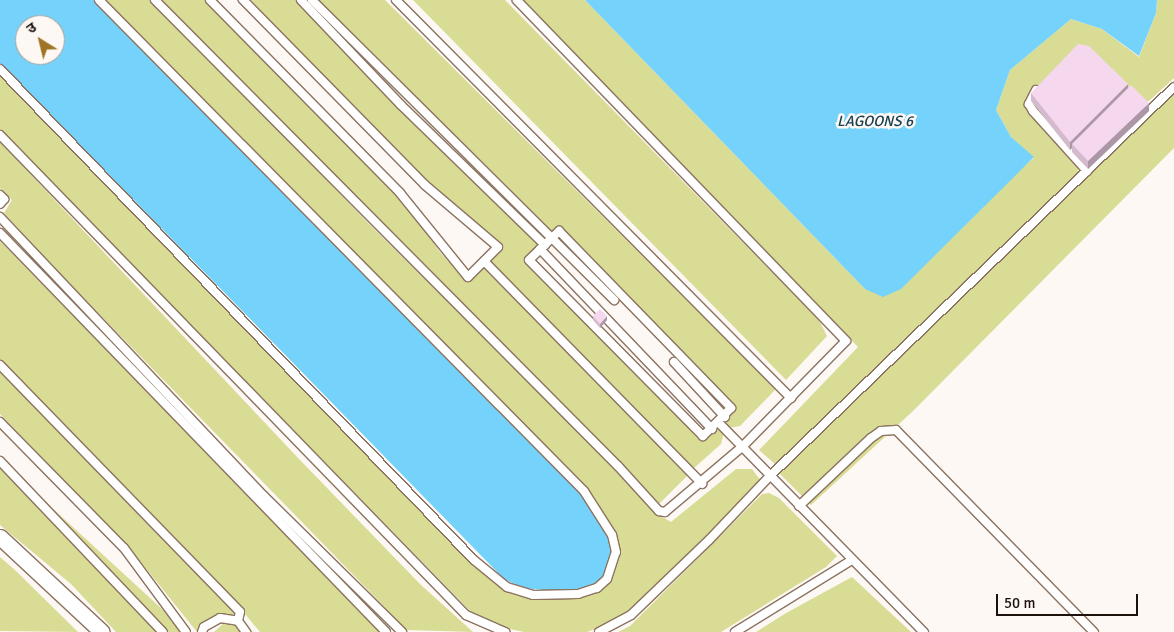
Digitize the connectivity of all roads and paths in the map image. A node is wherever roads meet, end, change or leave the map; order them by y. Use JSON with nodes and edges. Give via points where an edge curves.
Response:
{"nodes":[{"id":1,"x":99,"y":0,"type":"edge"},
{"id":2,"x":155,"y":0,"type":"edge"},
{"id":3,"x":210,"y":0,"type":"edge"},
{"id":4,"x":242,"y":0,"type":"edge"},
{"id":5,"x":300,"y":0,"type":"edge"},
{"id":6,"x":312,"y":0,"type":"edge"},
{"id":7,"x":396,"y":0,"type":"edge"},
{"id":8,"x":517,"y":0,"type":"edge"},
{"id":9,"x":0,"y":69,"type":"edge"},
{"id":10,"x":1046,"y":81,"type":"edge"},
{"id":11,"x":1174,"y":88,"type":"edge"},
{"id":12,"x":1143,"y":105,"type":"edge"},
{"id":13,"x":1150,"y":111,"type":"junction"},
{"id":14,"x":0,"y":135,"type":"edge"},
{"id":15,"x":1077,"y":145,"type":"edge"},
{"id":16,"x":1070,"y":152,"type":"junction"},
{"id":17,"x":1087,"y":170,"type":"junction"},
{"id":18,"x":0,"y":195,"type":"edge"},
{"id":19,"x":0,"y":204,"type":"edge"},
{"id":20,"x":0,"y":217,"type":"edge"},
{"id":21,"x":0,"y":233,"type":"edge"},
{"id":22,"x":552,"y":237,"type":"junction"},
{"id":23,"x":543,"y":247,"type":"junction"},
{"id":24,"x":484,"y":261,"type":"junction"},
{"id":25,"x":614,"y":300,"type":"dead end"},
{"id":26,"x":674,"y":362,"type":"dead end"},
{"id":27,"x":0,"y":366,"type":"edge"},
{"id":28,"x":791,"y":398,"type":"junction"},
{"id":29,"x":725,"y":417,"type":"junction"},
{"id":30,"x":0,"y":422,"type":"edge"},
{"id":31,"x":719,"y":423,"type":"junction"},
{"id":32,"x":712,"y":429,"type":"junction"},
{"id":33,"x":743,"y":446,"type":"junction"},
{"id":34,"x":0,"y":461,"type":"edge"},
{"id":35,"x":771,"y":474,"type":"junction"},
{"id":36,"x":702,"y":484,"type":"junction"},
{"id":37,"x":799,"y":506,"type":"junction"},
{"id":38,"x":0,"y":537,"type":"edge"},
{"id":39,"x":852,"y":560,"type":"junction"},
{"id":40,"x":238,"y":621,"type":"junction"},
{"id":41,"x":102,"y":632,"type":"edge"},
{"id":42,"x":163,"y":632,"type":"edge"},
{"id":43,"x":186,"y":632,"type":"edge"},
{"id":44,"x":202,"y":632,"type":"edge"},
{"id":45,"x":246,"y":632,"type":"edge"},
{"id":46,"x":386,"y":632,"type":"edge"},
{"id":47,"x":402,"y":632,"type":"edge"},
{"id":48,"x":505,"y":632,"type":"edge"},
{"id":49,"x":599,"y":632,"type":"edge"},
{"id":50,"x":735,"y":632,"type":"edge"},
{"id":51,"x":924,"y":632,"type":"edge"},
{"id":52,"x":1094,"y":632,"type":"edge"}],
"edges":[{"from":1,"to":9,"type":"lane","via":[[584,491],[612,535],[616,552],[609,574],[596,588],[578,594],[533,595],[506,587],[474,560]]},
{"from":2,"to":36,"type":"lane","via":[[659,511],[665,512]]},
{"from":3,"to":24,"type":"lane","via":[[400,193],[465,277]]},
{"from":4,"to":24,"type":"lane","via":[[425,185],[498,247]]},
{"from":5,"to":23,"type":"lane"},
{"from":6,"to":22,"type":"lane"},
{"from":7,"to":28,"type":"lane"},
{"from":8,"to":28,"type":"lane","via":[[846,341]]},
{"from":10,"to":16,"type":"lane","via":[[1030,98],[1029,106]]},
{"from":11,"to":13,"type":"lane"},
{"from":12,"to":13,"type":"lane"},
{"from":13,"to":17,"type":"lane"},
{"from":14,"to":48,"type":"lane","via":[[466,615]]},
{"from":15,"to":16,"type":"lane"},
{"from":16,"to":17,"type":"lane"},
{"from":17,"to":35,"type":"lane"},
{"from":18,"to":19,"type":"lane","via":[[4,199]]},
{"from":20,"to":47,"type":"lane","via":[[264,496]]},
{"from":21,"to":46,"type":"lane"},
{"from":22,"to":23,"type":"lane"},
{"from":22,"to":25,"type":"lane"},
{"from":22,"to":29,"type":"lane","via":[[559,231],[731,408]]},
{"from":23,"to":32,"type":"lane"},
{"from":23,"to":32,"type":"lane","via":[[529,260],[701,436]]},
{"from":24,"to":36,"type":"lane"},
{"from":26,"to":29,"type":"lane"},
{"from":27,"to":40,"type":"lane","via":[[240,612]]},
{"from":28,"to":33,"type":"lane"},
{"from":29,"to":31,"type":"lane"},
{"from":30,"to":43,"type":"lane","via":[[124,548]]},
{"from":31,"to":32,"type":"lane"},
{"from":31,"to":33,"type":"lane"},
{"from":33,"to":35,"type":"lane"},
{"from":33,"to":36,"type":"lane"},
{"from":34,"to":42,"type":"lane"},
{"from":35,"to":37,"type":"lane"},
{"from":35,"to":49,"type":"lane","via":[[709,540],[631,615]]},
{"from":37,"to":39,"type":"lane"},
{"from":37,"to":52,"type":"lane","via":[[871,438],[881,431],[896,430]]},
{"from":38,"to":41,"type":"street"},
{"from":39,"to":50,"type":"lane"},
{"from":39,"to":51,"type":"lane"},
{"from":40,"to":44,"type":"lane","via":[[220,618],[204,627]]},
{"from":40,"to":45,"type":"lane"}]}
